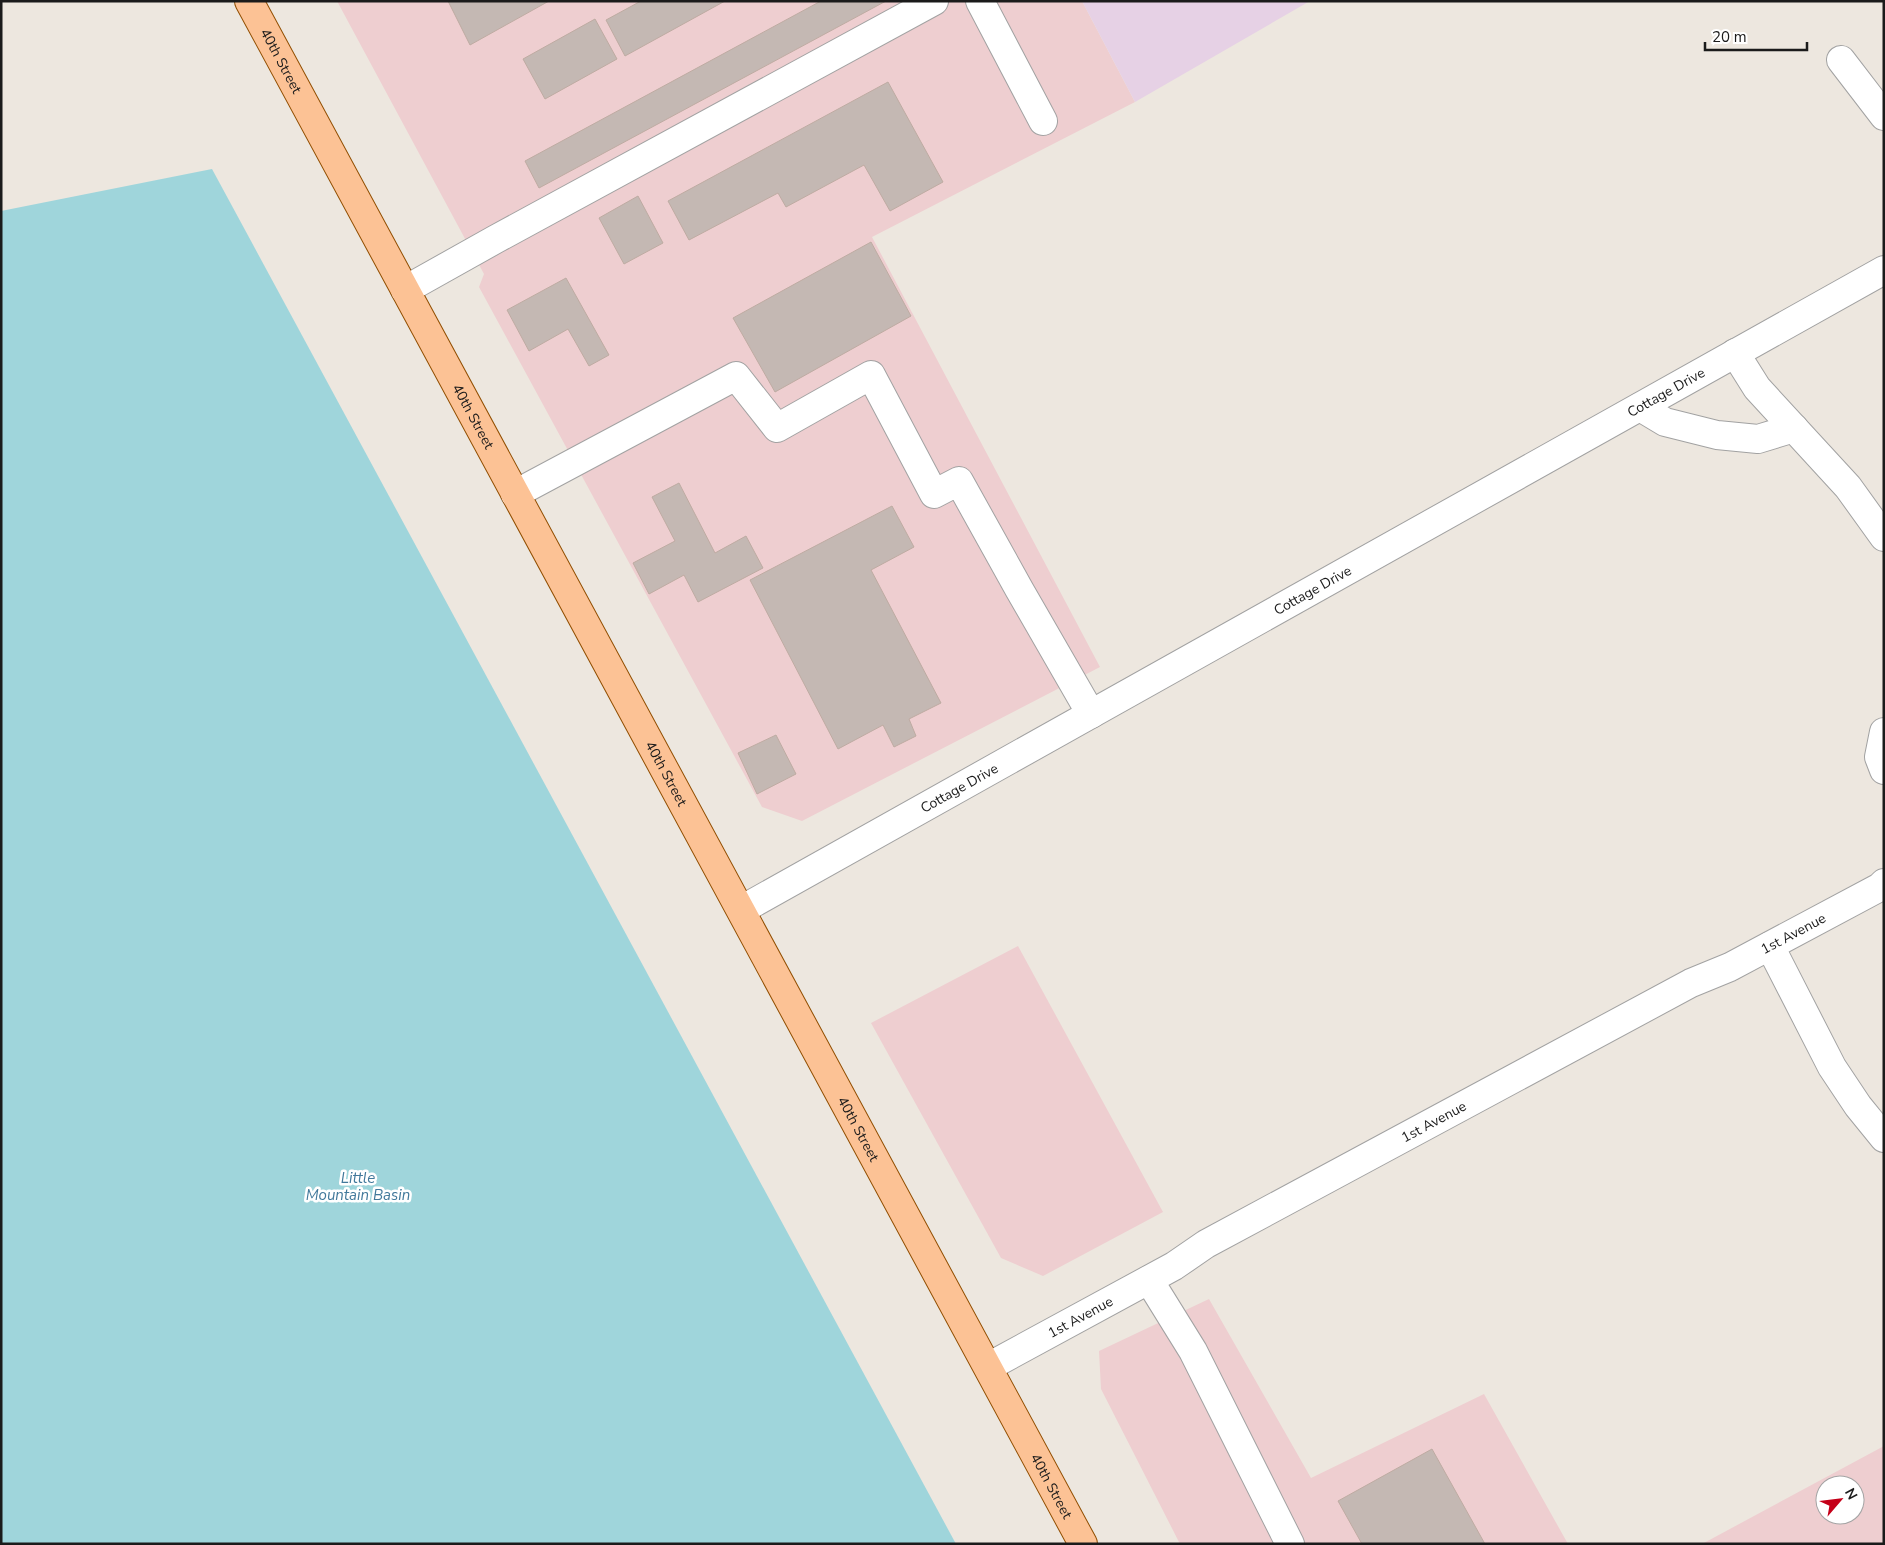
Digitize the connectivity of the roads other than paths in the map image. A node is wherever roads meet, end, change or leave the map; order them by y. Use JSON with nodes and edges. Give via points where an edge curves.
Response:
{"nodes":[{"id":1,"x":934,"y":1,"type":"edge"},
{"id":2,"x":980,"y":1,"type":"edge"},
{"id":3,"x":255,"y":3,"type":"edge"},
{"id":4,"x":1841,"y":60,"type":"dead end"},
{"id":5,"x":1884,"y":116,"type":"edge"},
{"id":6,"x":1044,"y":121,"type":"dead end"},
{"id":7,"x":1884,"y":270,"type":"edge"},
{"id":8,"x":405,"y":290,"type":"junction"},
{"id":9,"x":1735,"y":353,"type":"junction"},
{"id":10,"x":1640,"y":407,"type":"junction"},
{"id":11,"x":1794,"y":428,"type":"junction"},
{"id":12,"x":515,"y":494,"type":"junction"},
{"id":13,"x":1884,"y":536,"type":"edge"},
{"id":14,"x":1091,"y":714,"type":"junction"},
{"id":15,"x":1884,"y":732,"type":"edge"},
{"id":16,"x":1884,"y":770,"type":"edge"},
{"id":17,"x":1884,"y":883,"type":"edge"},
{"id":18,"x":741,"y":910,"type":"junction"},
{"id":19,"x":1770,"y":946,"type":"junction"},
{"id":20,"x":1884,"y":1138,"type":"edge"},
{"id":21,"x":1149,"y":1280,"type":"junction"},
{"id":22,"x":988,"y":1368,"type":"junction"},
{"id":23,"x":1083,"y":1544,"type":"edge"},
{"id":24,"x":1290,"y":1544,"type":"edge"}],
"edges":[{"from":1,"to":8,"type":"street"},
{"from":2,"to":6,"type":"street"},
{"from":3,"to":8,"type":"main road","name":"40th Street"},
{"from":4,"to":5,"type":"street"},
{"from":7,"to":9,"type":"street","name":"Cottage Drive"},
{"from":8,"to":12,"type":"main road","name":"40th Street"},
{"from":9,"to":10,"type":"street","name":"Cottage Drive"},
{"from":9,"to":11,"type":"street","via":[[1757,388]]},
{"from":10,"to":11,"type":"street","via":[[1665,422],[1717,435],[1758,439]]},
{"from":10,"to":14,"type":"street","name":"Cottage Drive"},
{"from":11,"to":13,"type":"street","via":[[1848,487]]},
{"from":12,"to":14,"type":"street","via":[[736,376],[777,428],[871,375],[934,494],[960,481]]},
{"from":12,"to":18,"type":"main road","name":"40th Street"},
{"from":14,"to":18,"type":"street","name":"Cottage Drive"},
{"from":15,"to":16,"type":"street","via":[[1879,757]]},
{"from":17,"to":19,"type":"street","name":"1st Avenue"},
{"from":18,"to":22,"type":"main road","name":"40th Street"},
{"from":19,"to":20,"type":"street","via":[[1832,1067]]},
{"from":19,"to":21,"type":"street","name":"1st Avenue","via":[[1691,983],[1206,1244]]},
{"from":21,"to":22,"type":"street","name":"1st Avenue"},
{"from":21,"to":24,"type":"street","via":[[1193,1351]]},
{"from":22,"to":23,"type":"main road","name":"40th Street"}]}
